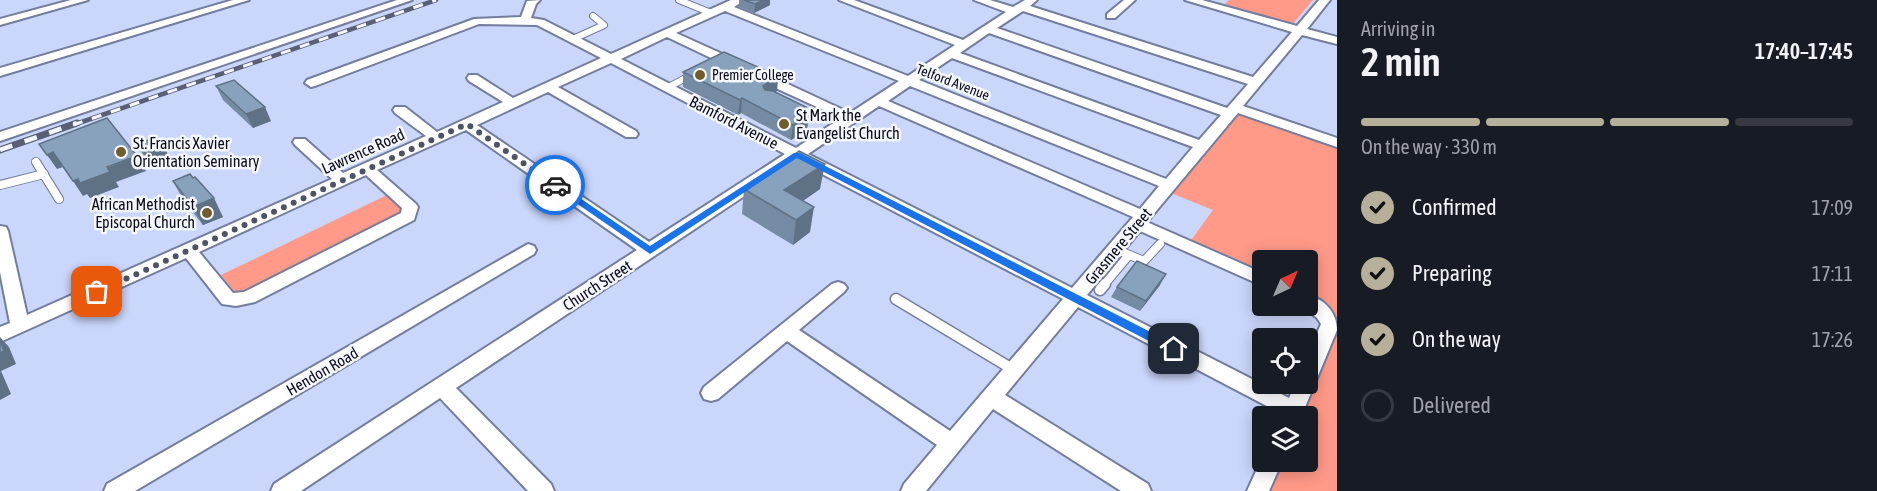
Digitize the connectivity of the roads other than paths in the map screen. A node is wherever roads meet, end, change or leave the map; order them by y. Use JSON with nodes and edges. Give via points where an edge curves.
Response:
{"nodes":[{"id":1,"x":83,"y":0,"type":"edge"},
{"id":2,"x":244,"y":0,"type":"edge"},
{"id":3,"x":407,"y":0,"type":"edge"},
{"id":4,"x":535,"y":0,"type":"edge"},
{"id":5,"x":679,"y":0,"type":"edge"},
{"id":6,"x":740,"y":0,"type":"edge"},
{"id":7,"x":844,"y":0,"type":"edge"},
{"id":8,"x":979,"y":0,"type":"edge"},
{"id":9,"x":1130,"y":0,"type":"edge"},
{"id":10,"x":1190,"y":0,"type":"edge"},
{"id":11,"x":1325,"y":0,"type":"edge"},
{"id":12,"x":1220,"y":4,"type":"edge"},
{"id":13,"x":726,"y":6,"type":"junction"},
{"id":14,"x":1022,"y":6,"type":"edge"},
{"id":15,"x":711,"y":13,"type":"junction"},
{"id":16,"x":593,"y":16,"type":"dead end"},
{"id":17,"x":1111,"y":16,"type":"dead end"},
{"id":18,"x":525,"y":20,"type":"junction"},
{"id":19,"x":0,"y":22,"type":"edge"},
{"id":20,"x":988,"y":28,"type":"junction"},
{"id":21,"x":1299,"y":31,"type":"junction"},
{"id":22,"x":667,"y":33,"type":"junction"},
{"id":23,"x":573,"y":39,"type":"junction"},
{"id":24,"x":1337,"y":41,"type":"edge"},
{"id":25,"x":957,"y":48,"type":"junction"},
{"id":26,"x":610,"y":58,"type":"junction"},
{"id":27,"x":704,"y":69,"type":"edge"},
{"id":28,"x":0,"y":72,"type":"edge"},
{"id":29,"x":473,"y":78,"type":"dead end"},
{"id":30,"x":908,"y":81,"type":"junction"},
{"id":31,"x":1255,"y":82,"type":"junction"},
{"id":32,"x":311,"y":83,"type":"dead end"},
{"id":33,"x":549,"y":87,"type":"junction"},
{"id":34,"x":667,"y":88,"type":"junction"},
{"id":35,"x":878,"y":100,"type":"junction"},
{"id":36,"x":513,"y":103,"type":"junction"},
{"id":37,"x":400,"y":110,"type":"dead end"},
{"id":38,"x":1232,"y":110,"type":"junction"},
{"id":39,"x":851,"y":118,"type":"junction"},
{"id":40,"x":467,"y":124,"type":"junction"},
{"id":41,"x":631,"y":134,"type":"dead end"},
{"id":42,"x":0,"y":137,"type":"edge"},
{"id":43,"x":437,"y":138,"type":"junction"},
{"id":44,"x":300,"y":142,"type":"dead end"},
{"id":45,"x":1337,"y":143,"type":"edge"},
{"id":46,"x":1202,"y":146,"type":"junction"},
{"id":47,"x":797,"y":154,"type":"junction"},
{"id":48,"x":36,"y":162,"type":"dead end"},
{"id":49,"x":367,"y":169,"type":"junction"},
{"id":50,"x":44,"y":174,"type":"junction"},
{"id":51,"x":342,"y":180,"type":"junction"},
{"id":52,"x":0,"y":185,"type":"edge"},
{"id":53,"x":1169,"y":185,"type":"junction"},
{"id":54,"x":59,"y":199,"type":"dead end"},
{"id":55,"x":1140,"y":220,"type":"junction"},
{"id":56,"x":0,"y":231,"type":"edge"},
{"id":57,"x":1160,"y":244,"type":"dead end"},
{"id":58,"x":189,"y":250,"type":"junction"},
{"id":59,"x":528,"y":250,"type":"dead end"},
{"id":60,"x":650,"y":251,"type":"junction"},
{"id":61,"x":1122,"y":252,"type":"junction"},
{"id":62,"x":1252,"y":275,"type":"edge"},
{"id":63,"x":838,"y":288,"type":"dead end"},
{"id":64,"x":1100,"y":290,"type":"dead end"},
{"id":65,"x":1075,"y":297,"type":"junction"},
{"id":66,"x":896,"y":299,"type":"dead end"},
{"id":67,"x":1318,"y":308,"type":"edge"},
{"id":68,"x":20,"y":326,"type":"junction"},
{"id":69,"x":786,"y":332,"type":"junction"},
{"id":70,"x":0,"y":335,"type":"edge"},
{"id":71,"x":1318,"y":354,"type":"edge"},
{"id":72,"x":1014,"y":370,"type":"junction"},
{"id":73,"x":442,"y":387,"type":"junction"},
{"id":74,"x":711,"y":393,"type":"dead end"},
{"id":75,"x":991,"y":397,"type":"junction"},
{"id":76,"x":1277,"y":406,"type":"edge"},
{"id":77,"x":952,"y":444,"type":"junction"},
{"id":78,"x":1267,"y":472,"type":"edge"},
{"id":79,"x":115,"y":491,"type":"edge"},
{"id":80,"x":282,"y":491,"type":"edge"},
{"id":81,"x":543,"y":491,"type":"edge"},
{"id":82,"x":912,"y":491,"type":"edge"},
{"id":83,"x":1140,"y":491,"type":"edge"},
{"id":84,"x":1258,"y":491,"type":"edge"}],
"edges":[{"from":1,"to":19,"type":"street"},
{"from":2,"to":28,"type":"street"},
{"from":3,"to":42,"type":"street"},
{"from":4,"to":18,"type":"street"},
{"from":5,"to":15,"type":"lane"},
{"from":6,"to":13,"type":"street","name":"Lawrence Road"},
{"from":7,"to":25,"type":"street"},
{"from":8,"to":14,"type":"street"},
{"from":9,"to":17,"type":"street"},
{"from":10,"to":12,"type":"street"},
{"from":11,"to":21,"type":"street","name":"Grasmere Street"},
{"from":12,"to":21,"type":"street"},
{"from":13,"to":15,"type":"street","name":"Lawrence Road"},
{"from":13,"to":30,"type":"street","name":"Telford Avenue"},
{"from":14,"to":20,"type":"street","name":"Church Street"},
{"from":14,"to":31,"type":"street"},
{"from":15,"to":22,"type":"street","name":"Lawrence Road"},
{"from":16,"to":23,"type":"lane","via":[[604,25]]},
{"from":18,"to":23,"type":"street","name":"Bamford Avenue","via":[[540,22]]},
{"from":18,"to":32,"type":"street","name":"Bamford Avenue","via":[[478,21]]},
{"from":20,"to":25,"type":"street","name":"Church Street"},
{"from":20,"to":38,"type":"street"},
{"from":21,"to":24,"type":"street"},
{"from":21,"to":31,"type":"street","name":"Grasmere Street"},
{"from":22,"to":26,"type":"street","name":"Lawrence Road"},
{"from":22,"to":39,"type":"street","via":[[785,92]]},
{"from":23,"to":26,"type":"street","name":"Bamford Avenue"},
{"from":25,"to":30,"type":"street","name":"Church Street"},
{"from":25,"to":46,"type":"street"},
{"from":26,"to":33,"type":"street","name":"Lawrence Road"},
{"from":26,"to":34,"type":"street","name":"Bamford Avenue"},
{"from":27,"to":34,"type":"lane"},
{"from":29,"to":36,"type":"street"},
{"from":30,"to":35,"type":"street","name":"Church Street"},
{"from":30,"to":53,"type":"street","name":"Telford Avenue"},
{"from":31,"to":38,"type":"street","name":"Grasmere Street"},
{"from":33,"to":36,"type":"street","name":"Lawrence Road"},
{"from":33,"to":41,"type":"street"},
{"from":34,"to":47,"type":"street","name":"Bamford Avenue"},
{"from":35,"to":39,"type":"street","name":"Church Street"},
{"from":35,"to":55,"type":"street"},
{"from":36,"to":40,"type":"street","name":"Lawrence Road"},
{"from":37,"to":43,"type":"street"},
{"from":38,"to":45,"type":"street"},
{"from":38,"to":46,"type":"street","name":"Grasmere Street"},
{"from":39,"to":47,"type":"street","name":"Church Street"},
{"from":40,"to":43,"type":"street","name":"Lawrence Road"},
{"from":40,"to":60,"type":"street"},
{"from":43,"to":49,"type":"street","name":"Lawrence Road"},
{"from":44,"to":51,"type":"street"},
{"from":46,"to":53,"type":"street","name":"Grasmere Street"},
{"from":47,"to":60,"type":"street","name":"Church Street"},
{"from":47,"to":65,"type":"street","name":"Bamford Avenue"},
{"from":48,"to":50,"type":"lane"},
{"from":49,"to":51,"type":"street","name":"Lawrence Road"},
{"from":49,"to":58,"type":"street","via":[[410,207],[408,216],[249,297],[228,299]]},
{"from":50,"to":52,"type":"lane"},
{"from":50,"to":54,"type":"lane"},
{"from":51,"to":58,"type":"street","name":"Lawrence Road"},
{"from":53,"to":55,"type":"street","name":"Grasmere Street"},
{"from":55,"to":61,"type":"street","name":"Grasmere Street"},
{"from":55,"to":62,"type":"street"},
{"from":56,"to":68,"type":"street"},
{"from":57,"to":61,"type":"lane","via":[[1147,261]]},
{"from":58,"to":68,"type":"street","name":"Lawrence Road"},
{"from":59,"to":79,"type":"street","name":"Hendon Road"},
{"from":60,"to":73,"type":"street","name":"Church Street"},
{"from":61,"to":64,"type":"lane"},
{"from":61,"to":65,"type":"street","name":"Grasmere Street"},
{"from":63,"to":69,"type":"street"},
{"from":65,"to":72,"type":"street","name":"Grasmere Street"},
{"from":65,"to":76,"type":"street","name":"Bamford Avenue"},
{"from":66,"to":72,"type":"lane"},
{"from":67,"to":71,"type":"street","via":[[1324,313],[1329,328]]},
{"from":68,"to":70,"type":"street","name":"Lawrence Road"},
{"from":69,"to":74,"type":"street"},
{"from":69,"to":77,"type":"street"},
{"from":72,"to":75,"type":"street","name":"Grasmere Street"},
{"from":73,"to":80,"type":"street","name":"Church Street"},
{"from":73,"to":81,"type":"street"},
{"from":75,"to":77,"type":"street","name":"Grasmere Street"},
{"from":75,"to":83,"type":"street"},
{"from":77,"to":82,"type":"street","name":"Grasmere Street"},
{"from":78,"to":84,"type":"street"}]}
